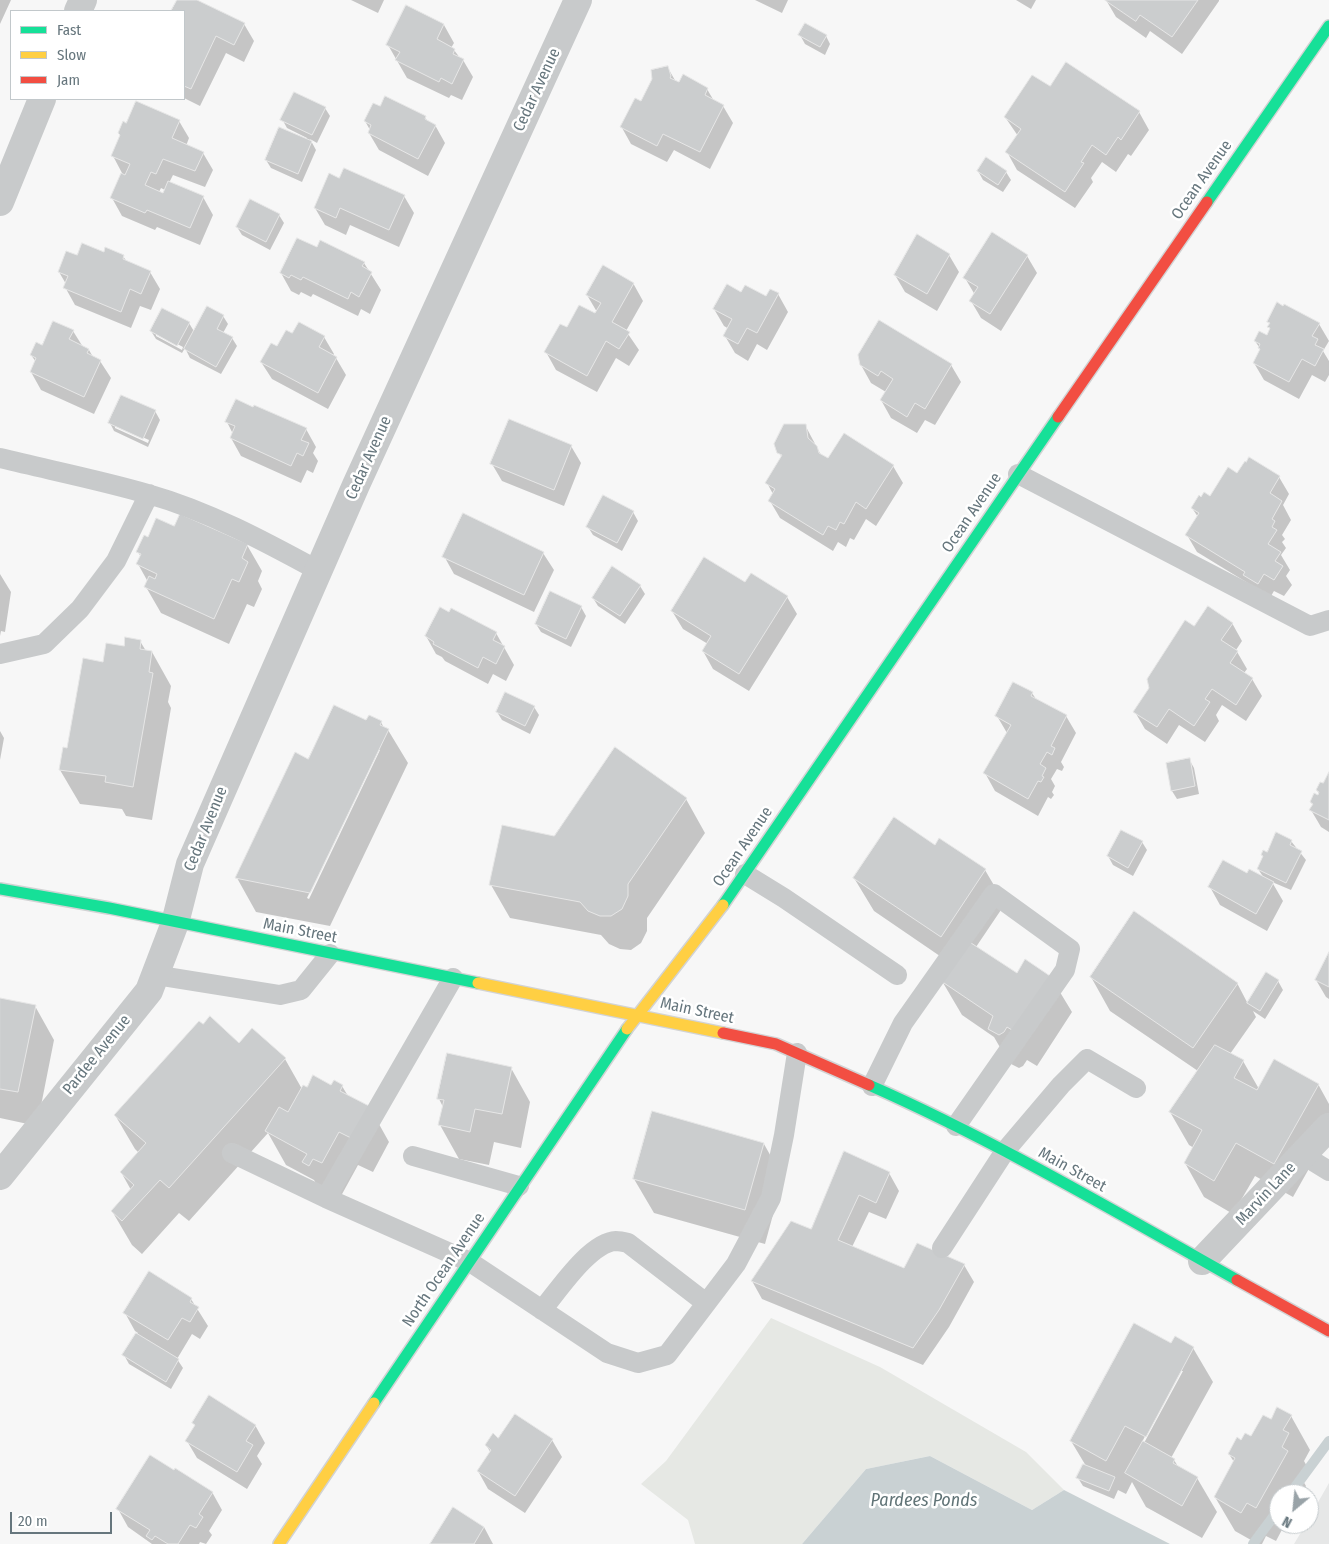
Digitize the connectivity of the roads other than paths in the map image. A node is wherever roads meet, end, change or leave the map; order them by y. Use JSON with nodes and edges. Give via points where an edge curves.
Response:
{"nodes":[{"id":1,"x":578,"y":0,"type":"edge"},
{"id":2,"x":1329,"y":26,"type":"edge"},
{"id":3,"x":42,"y":100,"type":"edge"},
{"id":4,"x":0,"y":202,"type":"edge"},
{"id":5,"x":0,"y":458,"type":"edge"},
{"id":6,"x":1018,"y":474,"type":"junction"},
{"id":7,"x":149,"y":494,"type":"junction"},
{"id":8,"x":318,"y":571,"type":"junction"},
{"id":9,"x":1329,"y":620,"type":"edge"},
{"id":10,"x":0,"y":654,"type":"edge"},
{"id":11,"x":745,"y":874,"type":"junction"},
{"id":12,"x":0,"y":889,"type":"edge"},
{"id":13,"x":175,"y":923,"type":"junction"},
{"id":14,"x":330,"y":954,"type":"junction"},
{"id":15,"x":155,"y":975,"type":"junction"},
{"id":16,"x":897,"y":975,"type":"dead end"},
{"id":17,"x":453,"y":978,"type":"junction"},
{"id":18,"x":637,"y":1015,"type":"junction"},
{"id":19,"x":797,"y":1053,"type":"junction"},
{"id":20,"x":872,"y":1086,"type":"junction"},
{"id":21,"x":1136,"y":1088,"type":"dead end"},
{"id":22,"x":956,"y":1126,"type":"junction"},
{"id":23,"x":1329,"y":1128,"type":"edge"},
{"id":24,"x":1005,"y":1151,"type":"junction"},
{"id":25,"x":232,"y":1153,"type":"dead end"},
{"id":26,"x":1303,"y":1155,"type":"junction"},
{"id":27,"x":412,"y":1156,"type":"dead end"},
{"id":28,"x":1329,"y":1171,"type":"edge"},
{"id":29,"x":0,"y":1176,"type":"edge"},
{"id":30,"x":519,"y":1186,"type":"junction"},
{"id":31,"x":326,"y":1198,"type":"junction"},
{"id":32,"x":942,"y":1248,"type":"dead end"},
{"id":33,"x":1202,"y":1261,"type":"junction"},
{"id":34,"x":470,"y":1262,"type":"junction"},
{"id":35,"x":706,"y":1303,"type":"junction"},
{"id":36,"x":542,"y":1310,"type":"junction"},
{"id":37,"x":1329,"y":1331,"type":"edge"},
{"id":38,"x":279,"y":1544,"type":"edge"}],
"edges":[{"from":1,"to":8,"type":"street","name":"Cedar Avenue"},
{"from":2,"to":6,"type":"street","name":"Ocean Avenue"},
{"from":3,"to":4,"type":"street"},
{"from":5,"to":7,"type":"lane"},
{"from":6,"to":9,"type":"lane","via":[[1310,626]]},
{"from":6,"to":11,"type":"street","name":"Ocean Avenue"},
{"from":7,"to":8,"type":"lane","via":[[265,541]]},
{"from":7,"to":10,"type":"lane","via":[[116,561],[80,609],[44,644]]},
{"from":8,"to":13,"type":"street","name":"Cedar Avenue","via":[[190,864]]},
{"from":11,"to":16,"type":"lane"},
{"from":11,"to":18,"type":"street","name":"Ocean Avenue"},
{"from":12,"to":13,"type":"street","name":"Main Street"},
{"from":13,"to":14,"type":"street","name":"Main Street"},
{"from":13,"to":15,"type":"street","name":"Pardee Avenue"},
{"from":14,"to":15,"type":"lane","via":[[301,990],[280,995]]},
{"from":14,"to":17,"type":"street","name":"Main Street"},
{"from":15,"to":29,"type":"street","name":"Pardee Avenue","via":[[149,992]]},
{"from":17,"to":18,"type":"street","name":"Main Street"},
{"from":17,"to":31,"type":"lane"},
{"from":18,"to":19,"type":"street","name":"Main Street","via":[[776,1044]]},
{"from":18,"to":30,"type":"street","name":"North Ocean Avenue"},
{"from":19,"to":20,"type":"street","name":"Main Street"},
{"from":19,"to":35,"type":"lane","via":[[771,1198],[736,1264]]},
{"from":20,"to":22,"type":"street","name":"Main Street"},
{"from":20,"to":22,"type":"lane","via":[[904,1023],[994,894],[1070,949],[1065,970]]},
{"from":21,"to":24,"type":"lane","via":[[1087,1059]]},
{"from":22,"to":24,"type":"street","name":"Main Street"},
{"from":23,"to":26,"type":"street","name":"Marvin Lane"},
{"from":24,"to":32,"type":"lane"},
{"from":24,"to":33,"type":"street","name":"Main Street"},
{"from":25,"to":31,"type":"lane"},
{"from":26,"to":28,"type":"lane"},
{"from":26,"to":33,"type":"street","name":"Marvin Lane"},
{"from":27,"to":30,"type":"lane"},
{"from":30,"to":34,"type":"street","name":"North Ocean Avenue"},
{"from":31,"to":34,"type":"lane"},
{"from":33,"to":37,"type":"street","name":"Main Street"},
{"from":34,"to":36,"type":"lane"},
{"from":34,"to":38,"type":"street","name":"North Ocean Avenue"},
{"from":35,"to":36,"type":"lane","via":[[667,1355],[638,1363],[606,1353]]},
{"from":35,"to":36,"type":"lane","via":[[628,1242],[615,1241],[587,1255]]}]}
